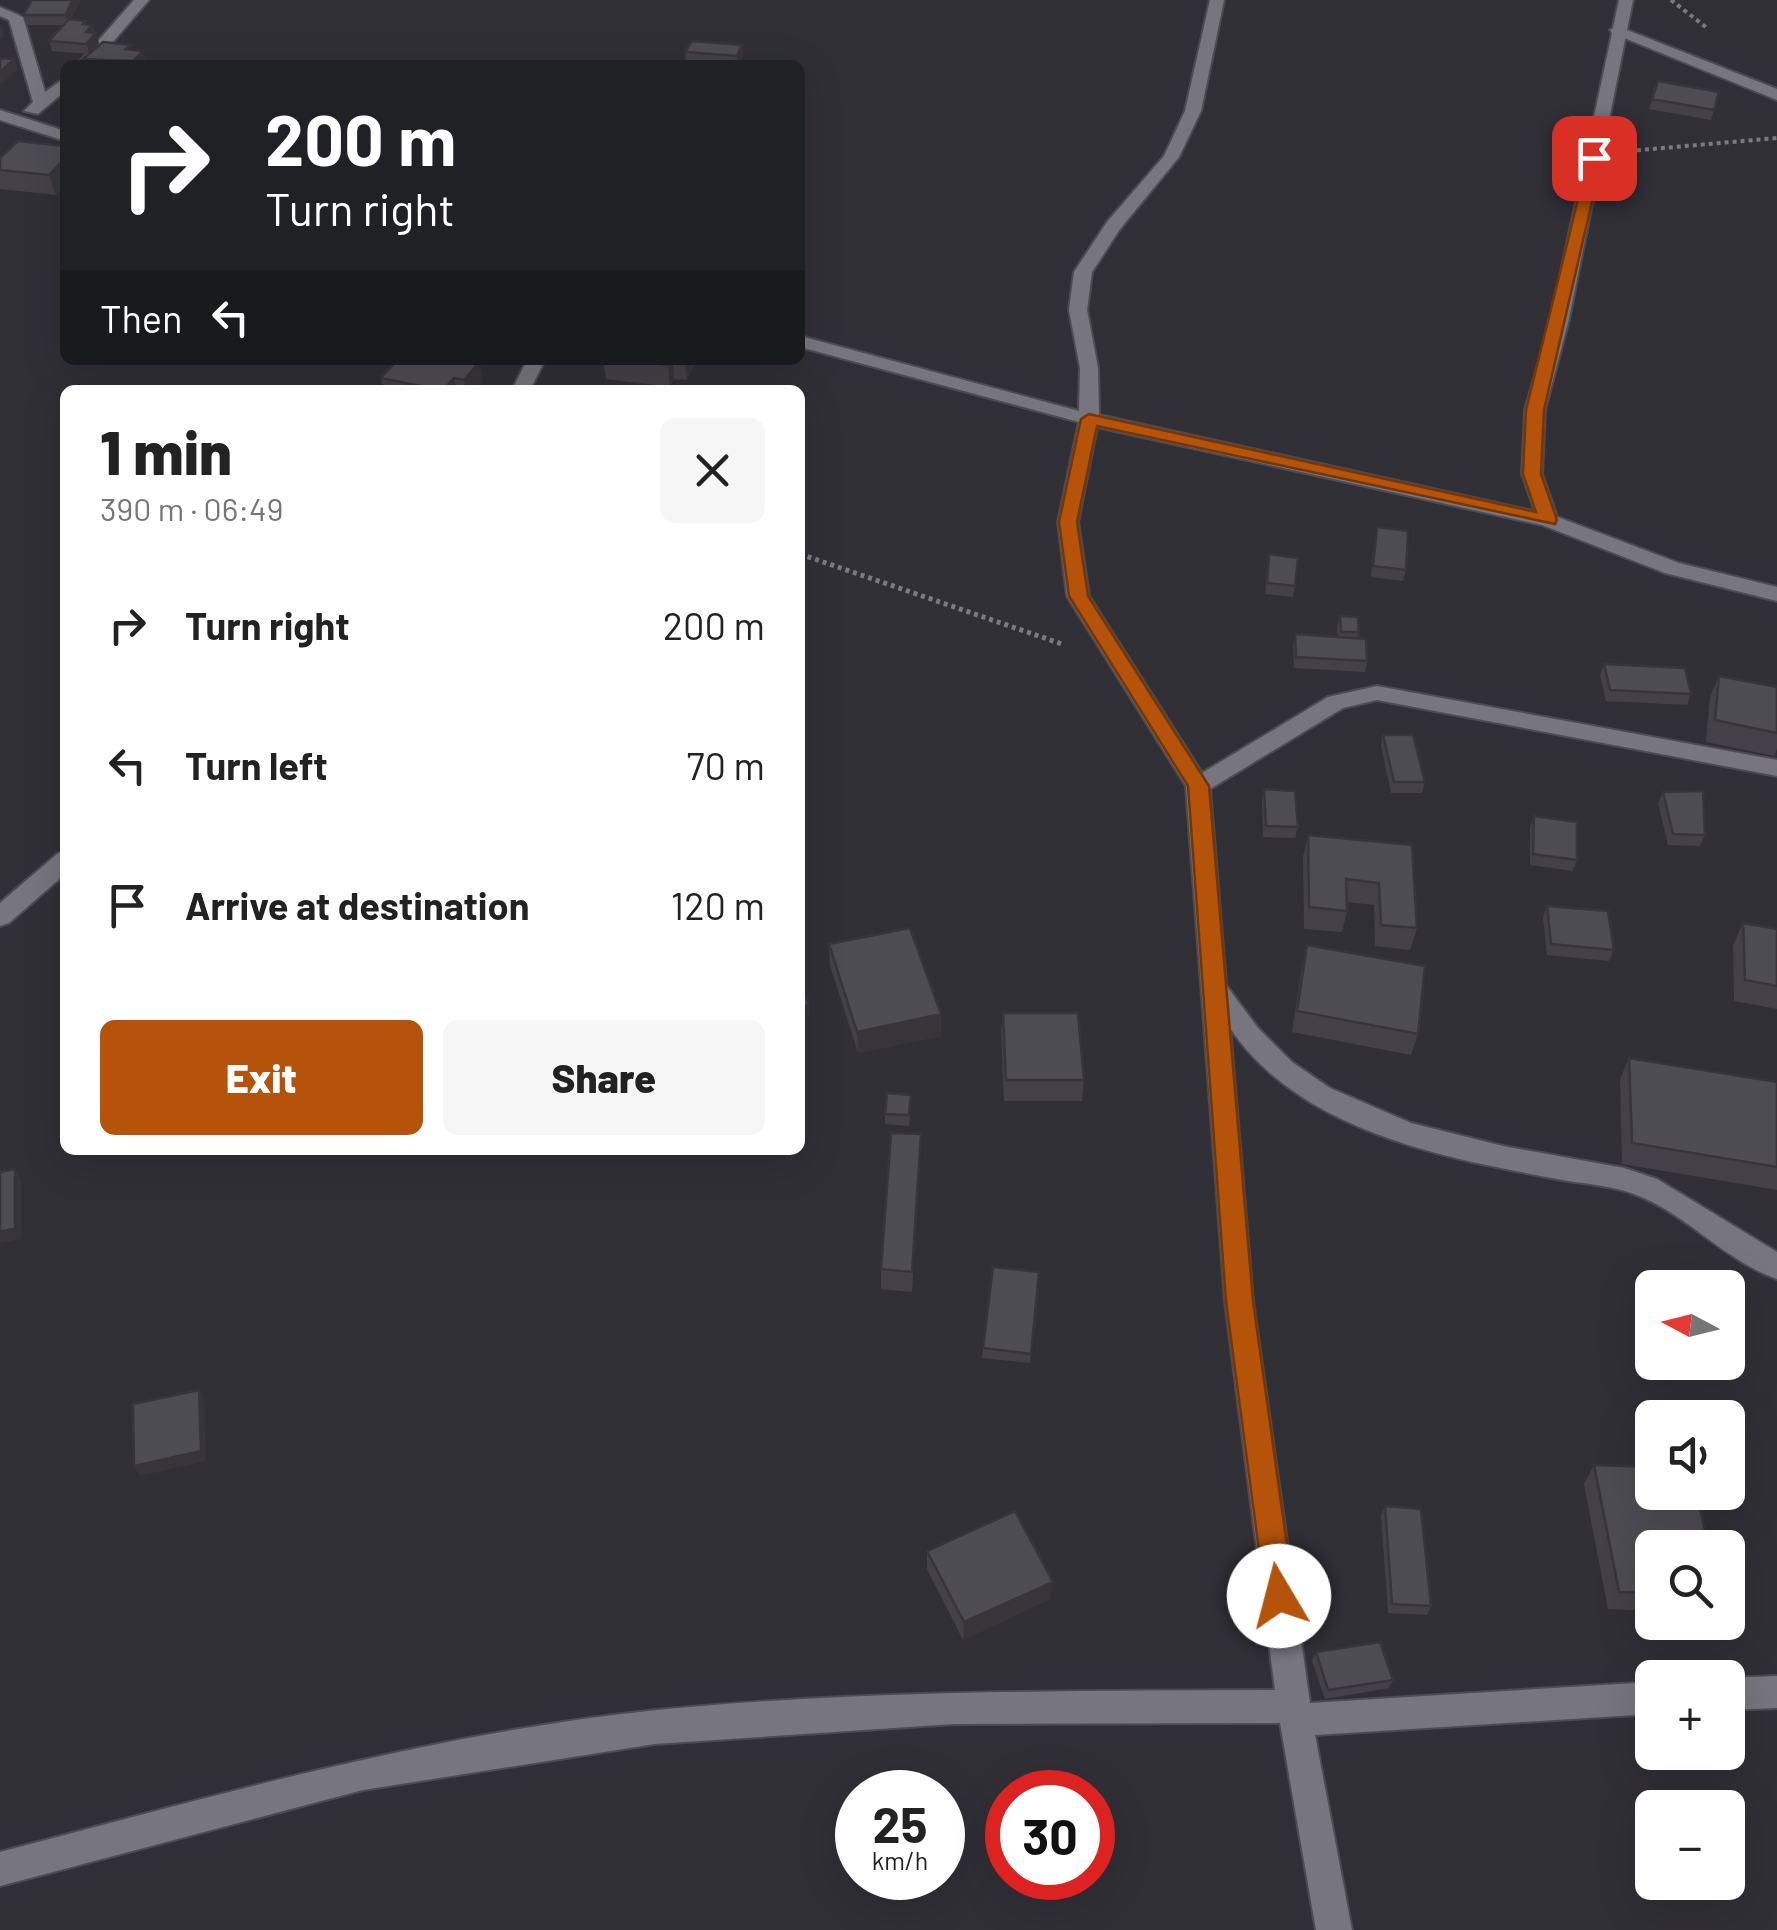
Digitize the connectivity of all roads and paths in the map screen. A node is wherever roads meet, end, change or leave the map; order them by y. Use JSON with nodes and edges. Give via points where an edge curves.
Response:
{"nodes":[{"id":1,"x":142,"y":0,"type":"edge"},
{"id":2,"x":1217,"y":0,"type":"edge"},
{"id":3,"x":1626,"y":0,"type":"edge"},
{"id":4,"x":0,"y":10,"type":"edge"},
{"id":5,"x":1617,"y":30,"type":"junction"},
{"id":6,"x":90,"y":60,"type":"edge"},
{"id":7,"x":60,"y":87,"type":"edge"},
{"id":8,"x":1777,"y":95,"type":"edge"},
{"id":9,"x":41,"y":104,"type":"junction"},
{"id":10,"x":0,"y":115,"type":"edge"},
{"id":11,"x":21,"y":121,"type":"junction"},
{"id":12,"x":60,"y":134,"type":"edge"},
{"id":13,"x":1777,"y":138,"type":"edge"},
{"id":14,"x":1594,"y":158,"type":"junction"},
{"id":15,"x":805,"y":342,"type":"edge"},
{"id":16,"x":1089,"y":419,"type":"junction"},
{"id":17,"x":1548,"y":520,"type":"junction"},
{"id":18,"x":805,"y":556,"type":"edge"},
{"id":19,"x":1777,"y":594,"type":"edge"},
{"id":20,"x":1124,"y":668,"type":"junction"},
{"id":21,"x":1777,"y":768,"type":"edge"},
{"id":22,"x":1198,"y":786,"type":"junction"},
{"id":23,"x":60,"y":864,"type":"edge"},
{"id":24,"x":0,"y":916,"type":"edge"},
{"id":25,"x":1215,"y":982,"type":"junction"},
{"id":26,"x":1777,"y":1268,"type":"edge"},
{"id":27,"x":1777,"y":1692,"type":"edge"},
{"id":28,"x":1745,"y":1693,"type":"edge"},
{"id":29,"x":1635,"y":1699,"type":"edge"},
{"id":30,"x":1295,"y":1714,"type":"junction"},
{"id":31,"x":0,"y":1869,"type":"edge"},
{"id":32,"x":1334,"y":1930,"type":"edge"}],
"edges":[{"from":1,"to":6,"type":"street"},
{"from":2,"to":16,"type":"street","via":[[1193,111],[1170,157],[1083,272],[1078,310],[1089,368]]},
{"from":3,"to":5,"type":"street"},
{"from":4,"to":9,"type":"street","via":[[16,17],[22,29]]},
{"from":5,"to":8,"type":"street"},
{"from":5,"to":14,"type":"street"},
{"from":7,"to":9,"type":"street"},
{"from":9,"to":11,"type":"street"},
{"from":10,"to":11,"type":"street"},
{"from":11,"to":12,"type":"street"},
{"from":13,"to":14,"type":"path"},
{"from":14,"to":17,"type":"street","via":[[1535,410],[1532,474]]},
{"from":15,"to":16,"type":"street"},
{"from":16,"to":17,"type":"street"},
{"from":16,"to":20,"type":"street","via":[[1068,522],[1078,596]]},
{"from":17,"to":19,"type":"street","via":[[1672,568]]},
{"from":18,"to":20,"type":"path"},
{"from":20,"to":22,"type":"street"},
{"from":21,"to":22,"type":"street","via":[[1377,693],[1336,702]]},
{"from":22,"to":25,"type":"street"},
{"from":23,"to":24,"type":"street"},
{"from":25,"to":26,"type":"street","via":[[1241,1031],[1288,1076],[1372,1122],[1443,1145],[1646,1186]]},
{"from":25,"to":30,"type":"street","via":[[1240,1301]]},
{"from":27,"to":28,"type":"street"},
{"from":29,"to":30,"type":"street"},
{"from":30,"to":31,"type":"street","via":[[954,1708],[655,1727],[363,1773]]},
{"from":30,"to":32,"type":"street"}]}
